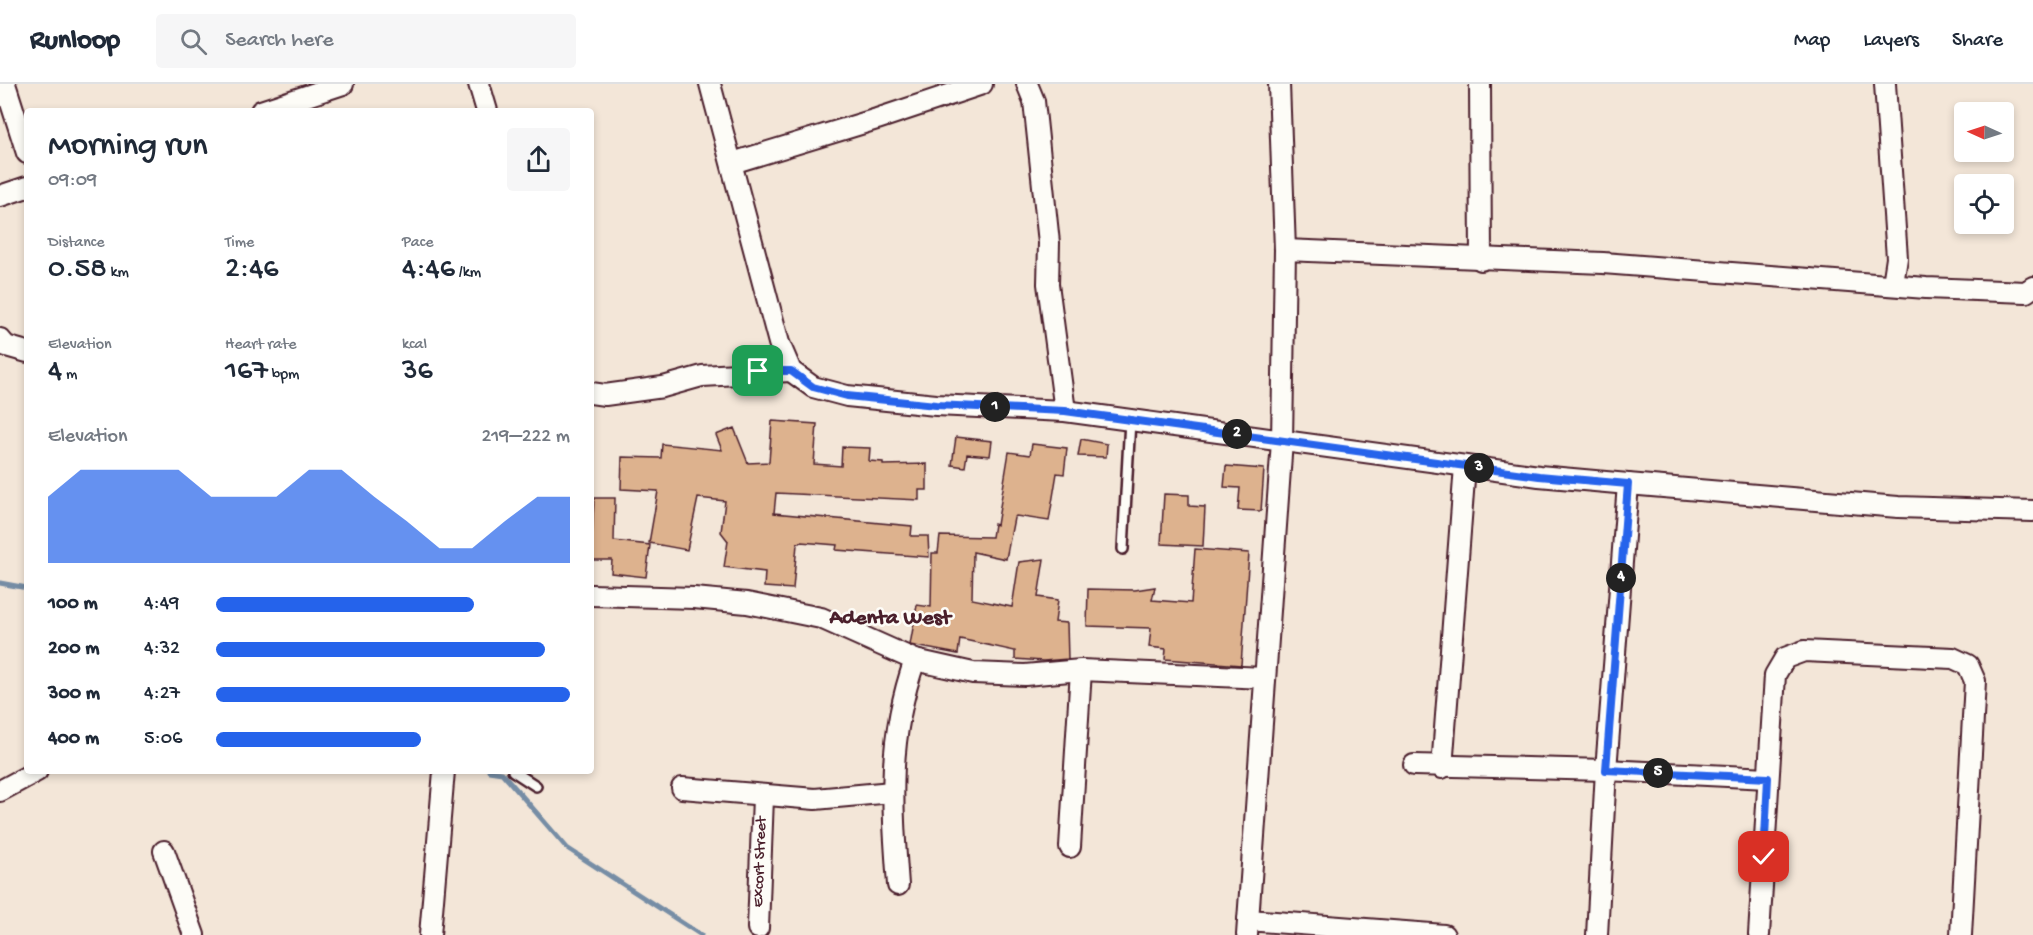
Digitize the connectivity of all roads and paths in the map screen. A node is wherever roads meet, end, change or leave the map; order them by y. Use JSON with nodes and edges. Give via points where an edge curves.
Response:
{"nodes":[{"id":1,"x":5,"y":84,"type":"edge"},
{"id":2,"x":343,"y":84,"type":"edge"},
{"id":3,"x":478,"y":84,"type":"edge"},
{"id":4,"x":710,"y":84,"type":"edge"},
{"id":5,"x":982,"y":84,"type":"edge"},
{"id":6,"x":1027,"y":84,"type":"edge"},
{"id":7,"x":1279,"y":84,"type":"edge"},
{"id":8,"x":1480,"y":84,"type":"edge"},
{"id":9,"x":1885,"y":84,"type":"edge"},
{"id":10,"x":270,"y":108,"type":"edge"},
{"id":11,"x":486,"y":108,"type":"edge"},
{"id":12,"x":24,"y":144,"type":"edge"},
{"id":13,"x":732,"y":163,"type":"junction"},
{"id":14,"x":24,"y":188,"type":"edge"},
{"id":15,"x":0,"y":196,"type":"edge"},
{"id":16,"x":1285,"y":250,"type":"junction"},
{"id":17,"x":1481,"y":260,"type":"junction"},
{"id":18,"x":1893,"y":284,"type":"junction"},
{"id":19,"x":2033,"y":287,"type":"edge"},
{"id":20,"x":0,"y":339,"type":"edge"},
{"id":21,"x":24,"y":351,"type":"edge"},
{"id":22,"x":791,"y":371,"type":"junction"},
{"id":23,"x":594,"y":393,"type":"edge"},
{"id":24,"x":1065,"y":411,"type":"junction"},
{"id":25,"x":1130,"y":419,"type":"junction"},
{"id":26,"x":1282,"y":441,"type":"junction"},
{"id":27,"x":1465,"y":466,"type":"junction"},
{"id":28,"x":1628,"y":484,"type":"junction"},
{"id":29,"x":2033,"y":511,"type":"edge"},
{"id":30,"x":1123,"y":549,"type":"dead end"},
{"id":31,"x":594,"y":595,"type":"edge"},
{"id":32,"x":915,"y":660,"type":"junction"},
{"id":33,"x":1081,"y":670,"type":"junction"},
{"id":34,"x":1265,"y":678,"type":"junction"},
{"id":35,"x":1414,"y":765,"type":"dead end"},
{"id":36,"x":1442,"y":768,"type":"junction"},
{"id":37,"x":1606,"y":770,"type":"junction"},
{"id":38,"x":31,"y":774,"type":"edge"},
{"id":39,"x":444,"y":774,"type":"edge"},
{"id":40,"x":518,"y":774,"type":"edge"},
{"id":41,"x":1768,"y":778,"type":"junction"},
{"id":42,"x":536,"y":786,"type":"dead end"},
{"id":43,"x":682,"y":788,"type":"dead end"},
{"id":44,"x":0,"y":791,"type":"edge"},
{"id":45,"x":892,"y":792,"type":"junction"},
{"id":46,"x":764,"y":797,"type":"junction"},
{"id":47,"x":1070,"y":847,"type":"dead end"},
{"id":48,"x":164,"y":852,"type":"dead end"},
{"id":49,"x":898,"y":885,"type":"dead end"},
{"id":50,"x":1247,"y":927,"type":"edge"},
{"id":51,"x":758,"y":928,"type":"dead end"},
{"id":52,"x":1417,"y":934,"type":"edge"},
{"id":53,"x":194,"y":935,"type":"edge"},
{"id":54,"x":430,"y":935,"type":"edge"},
{"id":55,"x":1444,"y":935,"type":"edge"},
{"id":56,"x":1597,"y":935,"type":"edge"},
{"id":57,"x":1759,"y":935,"type":"edge"},
{"id":58,"x":1960,"y":935,"type":"edge"}],
"edges":[{"from":1,"to":12,"type":"street"},
{"from":2,"to":10,"type":"street"},
{"from":3,"to":11,"type":"street"},
{"from":4,"to":13,"type":"street"},
{"from":5,"to":13,"type":"street"},
{"from":6,"to":24,"type":"street","via":[[1034,101],[1049,243],[1048,284]]},
{"from":7,"to":16,"type":"street"},
{"from":8,"to":17,"type":"street"},
{"from":9,"to":18,"type":"street","via":[[1897,258]]},
{"from":13,"to":22,"type":"street","via":[[779,343]]},
{"from":14,"to":15,"type":"street"},
{"from":16,"to":17,"type":"street"},
{"from":16,"to":26,"type":"street"},
{"from":17,"to":18,"type":"street","via":[[1603,263]]},
{"from":18,"to":19,"type":"street","via":[[2026,292]]},
{"from":20,"to":21,"type":"street","via":[[6,346]]},
{"from":22,"to":23,"type":"street","via":[[702,376],[663,387]]},
{"from":22,"to":24,"type":"street","via":[[813,387],[847,396]]},
{"from":24,"to":25,"type":"street"},
{"from":25,"to":26,"type":"street"},
{"from":25,"to":30,"type":"lane"},
{"from":26,"to":27,"type":"street"},
{"from":26,"to":34,"type":"street"},
{"from":27,"to":28,"type":"street"},
{"from":27,"to":36,"type":"street"},
{"from":28,"to":29,"type":"street","via":[[1898,507]]},
{"from":28,"to":37,"type":"street"},
{"from":31,"to":32,"type":"street","via":[[747,603],[821,618]]},
{"from":32,"to":33,"type":"street","via":[[973,673],[1025,675]]},
{"from":32,"to":45,"type":"street","via":[[902,698]]},
{"from":33,"to":34,"type":"street"},
{"from":33,"to":47,"type":"street"},
{"from":34,"to":50,"type":"street"},
{"from":35,"to":36,"type":"street"},
{"from":36,"to":37,"type":"street"},
{"from":37,"to":41,"type":"street"},
{"from":37,"to":56,"type":"street"},
{"from":38,"to":44,"type":"street"},
{"from":39,"to":54,"type":"street"},
{"from":40,"to":42,"type":"lane"},
{"from":41,"to":57,"type":"street"},
{"from":41,"to":58,"type":"street","via":[[1775,675],[1785,658],[1804,651],[1953,658],[1968,665],[1975,681]]},
{"from":43,"to":46,"type":"street"},
{"from":45,"to":46,"type":"street","via":[[815,799]]},
{"from":45,"to":49,"type":"street"},
{"from":46,"to":51,"type":"street","name":"Excort Street"},
{"from":48,"to":53,"type":"street"},
{"from":50,"to":52,"type":"street"},
{"from":52,"to":55,"type":"street"}]}
